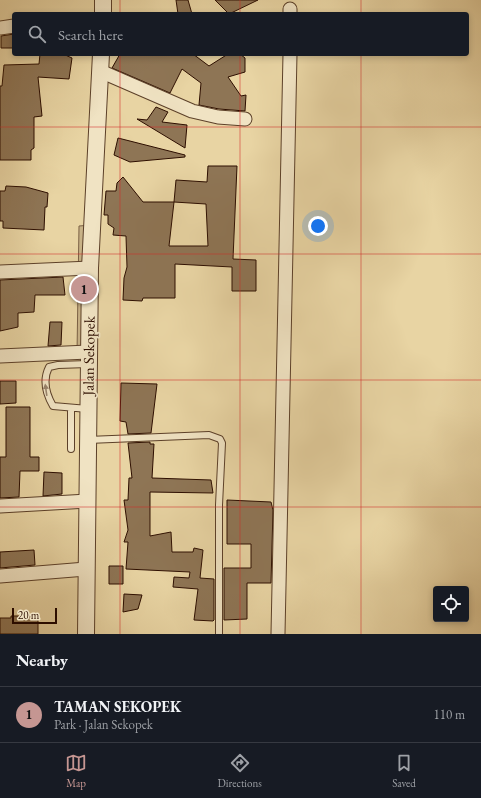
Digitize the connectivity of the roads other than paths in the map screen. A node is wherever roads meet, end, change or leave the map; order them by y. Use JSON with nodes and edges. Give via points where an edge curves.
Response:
{"nodes":[{"id":1,"x":104,"y":0,"type":"edge"},
{"id":2,"x":103,"y":12,"type":"edge"},
{"id":3,"x":12,"y":26,"type":"edge"},
{"id":4,"x":0,"y":28,"type":"edge"},
{"id":5,"x":101,"y":56,"type":"edge"},
{"id":6,"x":290,"y":56,"type":"edge"},
{"id":7,"x":100,"y":71,"type":"junction"},
{"id":8,"x":246,"y":119,"type":"dead end"},
{"id":9,"x":90,"y":268,"type":"junction"},
{"id":10,"x":0,"y":272,"type":"edge"},
{"id":11,"x":0,"y":356,"type":"edge"},
{"id":12,"x":88,"y":358,"type":"junction"},
{"id":13,"x":71,"y":409,"type":"junction"},
{"id":14,"x":88,"y":409,"type":"junction"},
{"id":15,"x":88,"y":440,"type":"junction"},
{"id":16,"x":71,"y":449,"type":"dead end"},
{"id":17,"x":82,"y":502,"type":"junction"},
{"id":18,"x":0,"y":506,"type":"edge"},
{"id":19,"x":86,"y":569,"type":"junction"},
{"id":20,"x":0,"y":576,"type":"edge"},
{"id":21,"x":86,"y":634,"type":"edge"},
{"id":22,"x":219,"y":634,"type":"edge"},
{"id":23,"x":278,"y":634,"type":"edge"}],
"edges":[{"from":1,"to":2,"type":"street"},
{"from":3,"to":4,"type":"street"},
{"from":5,"to":7,"type":"street","name":"Jalan Sekopek"},
{"from":6,"to":23,"type":"street"},
{"from":7,"to":8,"type":"street","via":[[192,111],[218,117]]},
{"from":7,"to":9,"type":"street","name":"Jalan Sekopek"},
{"from":9,"to":10,"type":"street"},
{"from":9,"to":12,"type":"street","name":"Jalan Sekopek"},
{"from":11,"to":12,"type":"street"},
{"from":13,"to":12,"type":"lane","one_way":true,"via":[[53,406],[46,395],[46,374],[49,367]]},
{"from":12,"to":14,"type":"street","name":"Jalan Sekopek"},
{"from":13,"to":14,"type":"lane"},
{"from":13,"to":16,"type":"lane"},
{"from":14,"to":15,"type":"street","name":"Jalan Sekopek"},
{"from":15,"to":17,"type":"street","name":"Jalan Sekopek"},
{"from":15,"to":22,"type":"lane","via":[[209,435],[220,439],[222,444],[219,505]]},
{"from":17,"to":18,"type":"street"},
{"from":17,"to":19,"type":"street","name":"Jalan Sekopek"},
{"from":19,"to":20,"type":"street"},
{"from":19,"to":21,"type":"street","name":"Jalan Sekopek"}]}
